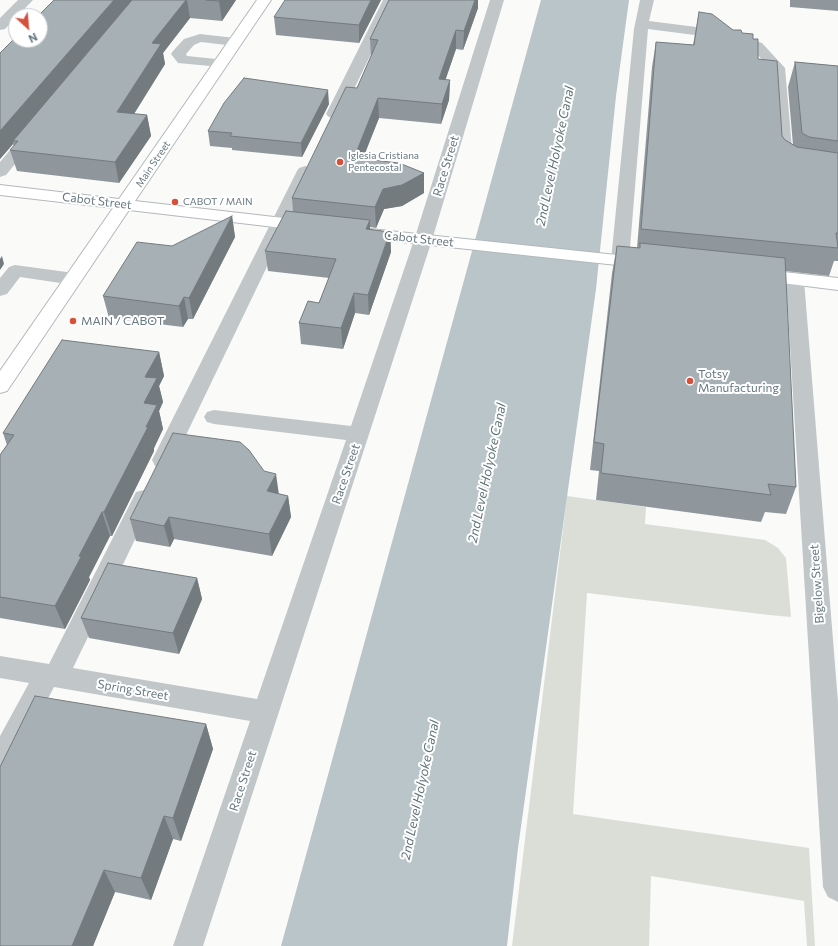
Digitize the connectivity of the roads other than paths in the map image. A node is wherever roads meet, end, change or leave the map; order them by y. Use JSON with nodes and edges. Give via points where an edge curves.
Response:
{"nodes":[{"id":1,"x":26,"y":0,"type":"edge"},
{"id":2,"x":264,"y":0,"type":"edge"},
{"id":3,"x":390,"y":0,"type":"edge"},
{"id":4,"x":494,"y":0,"type":"edge"},
{"id":5,"x":647,"y":0,"type":"edge"},
{"id":6,"x":642,"y":24,"type":"junction"},
{"id":7,"x":0,"y":26,"type":"edge"},
{"id":8,"x":235,"y":42,"type":"junction"},
{"id":9,"x":221,"y":63,"type":"junction"},
{"id":10,"x":40,"y":125,"type":"edge"},
{"id":11,"x":327,"y":128,"type":"edge"},
{"id":12,"x":313,"y":156,"type":"edge"},
{"id":13,"x":0,"y":172,"type":"edge"},
{"id":14,"x":838,"y":175,"type":"edge"},
{"id":15,"x":0,"y":190,"type":"edge"},
{"id":16,"x":125,"y":204,"type":"junction"},
{"id":17,"x":280,"y":223,"type":"junction"},
{"id":18,"x":325,"y":228,"type":"edge"},
{"id":19,"x":348,"y":231,"type":"edge"},
{"id":20,"x":431,"y":241,"type":"junction"},
{"id":21,"x":615,"y":260,"type":"junction"},
{"id":22,"x":662,"y":265,"type":"edge"},
{"id":23,"x":736,"y":273,"type":"edge"},
{"id":24,"x":74,"y":279,"type":"junction"},
{"id":25,"x":796,"y":280,"type":"junction"},
{"id":26,"x":838,"y":284,"type":"edge"},
{"id":27,"x":0,"y":290,"type":"edge"},
{"id":28,"x":3,"y":375,"type":"edge"},
{"id":29,"x":214,"y":417,"type":"dead end"},
{"id":30,"x":359,"y":434,"type":"junction"},
{"id":31,"x":0,"y":667,"type":"edge"},
{"id":32,"x":52,"y":676,"type":"junction"},
{"id":33,"x":266,"y":712,"type":"junction"},
{"id":34,"x":832,"y":715,"type":"edge"},
{"id":35,"x":0,"y":763,"type":"edge"},
{"id":36,"x":838,"y":887,"type":"edge"},
{"id":37,"x":188,"y":946,"type":"edge"}],
"edges":[{"from":1,"to":7,"type":"street"},
{"from":2,"to":8,"type":"main road","name":"Main Street"},
{"from":3,"to":11,"type":"street"},
{"from":4,"to":20,"type":"street","name":"Race Street"},
{"from":5,"to":6,"type":"street"},
{"from":6,"to":14,"type":"street","via":[[720,34],[756,46],[778,68],[785,162],[796,169]]},
{"from":6,"to":21,"type":"street"},
{"from":8,"to":9,"type":"main road","name":"Main Street"},
{"from":8,"to":9,"type":"street","via":[[200,38],[189,42],[178,54],[183,60]]},
{"from":9,"to":16,"type":"main road","name":"Main Street"},
{"from":10,"to":13,"type":"street"},
{"from":12,"to":17,"type":"street"},
{"from":15,"to":16,"type":"main road","name":"Cabot Street"},
{"from":16,"to":17,"type":"main road","name":"Cabot Street"},
{"from":16,"to":24,"type":"main road","name":"Main Street"},
{"from":17,"to":18,"type":"main road","name":"Cabot Street"},
{"from":17,"to":32,"type":"street","via":[[154,478]]},
{"from":19,"to":20,"type":"main road","name":"Cabot Street"},
{"from":20,"to":21,"type":"main road","name":"Cabot Street"},
{"from":20,"to":30,"type":"street","name":"Race Street"},
{"from":21,"to":22,"type":"main road","name":"Cabot Street"},
{"from":23,"to":25,"type":"main road"},
{"from":24,"to":27,"type":"street","via":[[15,271]]},
{"from":24,"to":28,"type":"main road","name":"Main Street"},
{"from":25,"to":26,"type":"main road"},
{"from":25,"to":34,"type":"street","name":"Bigelow Street"},
{"from":29,"to":30,"type":"street"},
{"from":30,"to":33,"type":"street","name":"Race Street"},
{"from":31,"to":32,"type":"street","name":"Spring Street"},
{"from":32,"to":33,"type":"street","name":"Spring Street"},
{"from":32,"to":35,"type":"street"},
{"from":33,"to":37,"type":"street","name":"Race Street"},
{"from":34,"to":36,"type":"street","name":"Bigelow Street"}]}
